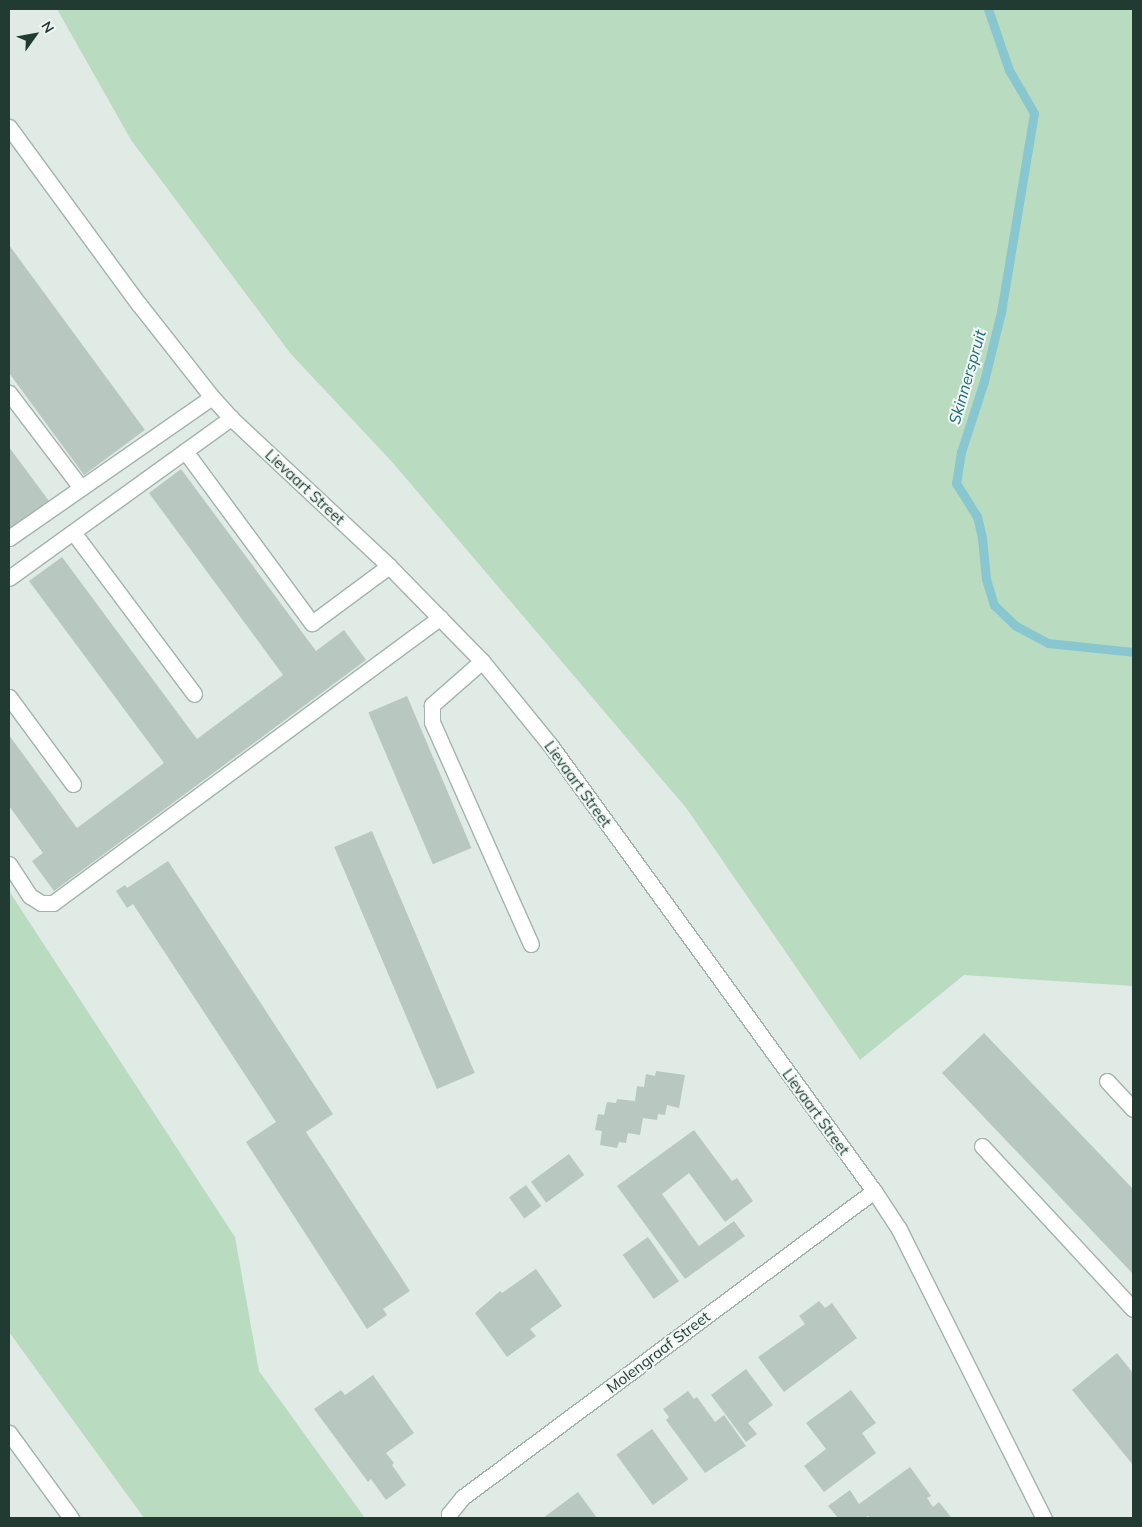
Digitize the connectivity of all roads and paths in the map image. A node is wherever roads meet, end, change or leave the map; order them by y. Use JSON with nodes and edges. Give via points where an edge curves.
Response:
{"nodes":[{"id":1,"x":9,"y":127,"type":"edge"},
{"id":2,"x":9,"y":393,"type":"edge"},
{"id":3,"x":212,"y":397,"type":"junction"},
{"id":4,"x":231,"y":418,"type":"junction"},
{"id":5,"x":185,"y":451,"type":"junction"},
{"id":6,"x":81,"y":488,"type":"junction"},
{"id":7,"x":73,"y":532,"type":"junction"},
{"id":8,"x":9,"y":538,"type":"edge"},
{"id":9,"x":388,"y":566,"type":"junction"},
{"id":10,"x":9,"y":578,"type":"edge"},
{"id":11,"x":440,"y":618,"type":"junction"},
{"id":12,"x":482,"y":661,"type":"junction"},
{"id":13,"x":194,"y":694,"type":"dead end"},
{"id":14,"x":9,"y":697,"type":"edge"},
{"id":15,"x":73,"y":784,"type":"dead end"},
{"id":16,"x":9,"y":864,"type":"edge"},
{"id":17,"x":531,"y":944,"type":"dead end"},
{"id":18,"x":1107,"y":1082,"type":"dead end"},
{"id":19,"x":1133,"y":1109,"type":"edge"},
{"id":20,"x":982,"y":1146,"type":"dead end"},
{"id":21,"x":874,"y":1191,"type":"junction"},
{"id":22,"x":1133,"y":1308,"type":"edge"},
{"id":23,"x":9,"y":1433,"type":"edge"},
{"id":24,"x":71,"y":1518,"type":"edge"},
{"id":25,"x":449,"y":1518,"type":"edge"},
{"id":26,"x":1044,"y":1518,"type":"edge"}],
"edges":[{"from":1,"to":3,"type":"street","name":"Lievaart Street","via":[[138,303]]},
{"from":2,"to":6,"type":"street"},
{"from":3,"to":4,"type":"street","name":"Lievaart Street"},
{"from":3,"to":6,"type":"street"},
{"from":4,"to":5,"type":"street"},
{"from":4,"to":9,"type":"street","name":"Lievaart Street"},
{"from":5,"to":7,"type":"street"},
{"from":5,"to":9,"type":"street","via":[[312,623]]},
{"from":6,"to":8,"type":"street"},
{"from":7,"to":10,"type":"street"},
{"from":7,"to":13,"type":"street"},
{"from":9,"to":11,"type":"street","name":"Lievaart Street"},
{"from":11,"to":12,"type":"street","name":"Lievaart Street"},
{"from":11,"to":16,"type":"street","via":[[53,903],[41,903],[30,896]]},
{"from":12,"to":17,"type":"street","via":[[432,705],[432,722]]},
{"from":12,"to":21,"type":"street","name":"Lievaart Street","via":[[551,746]]},
{"from":14,"to":15,"type":"street"},
{"from":18,"to":19,"type":"street"},
{"from":20,"to":22,"type":"street"},
{"from":21,"to":25,"type":"street","name":"Molengraaf Street","via":[[463,1497]]},
{"from":21,"to":26,"type":"street","name":"Lievaart Street","via":[[899,1229]]},
{"from":23,"to":24,"type":"street"}]}
